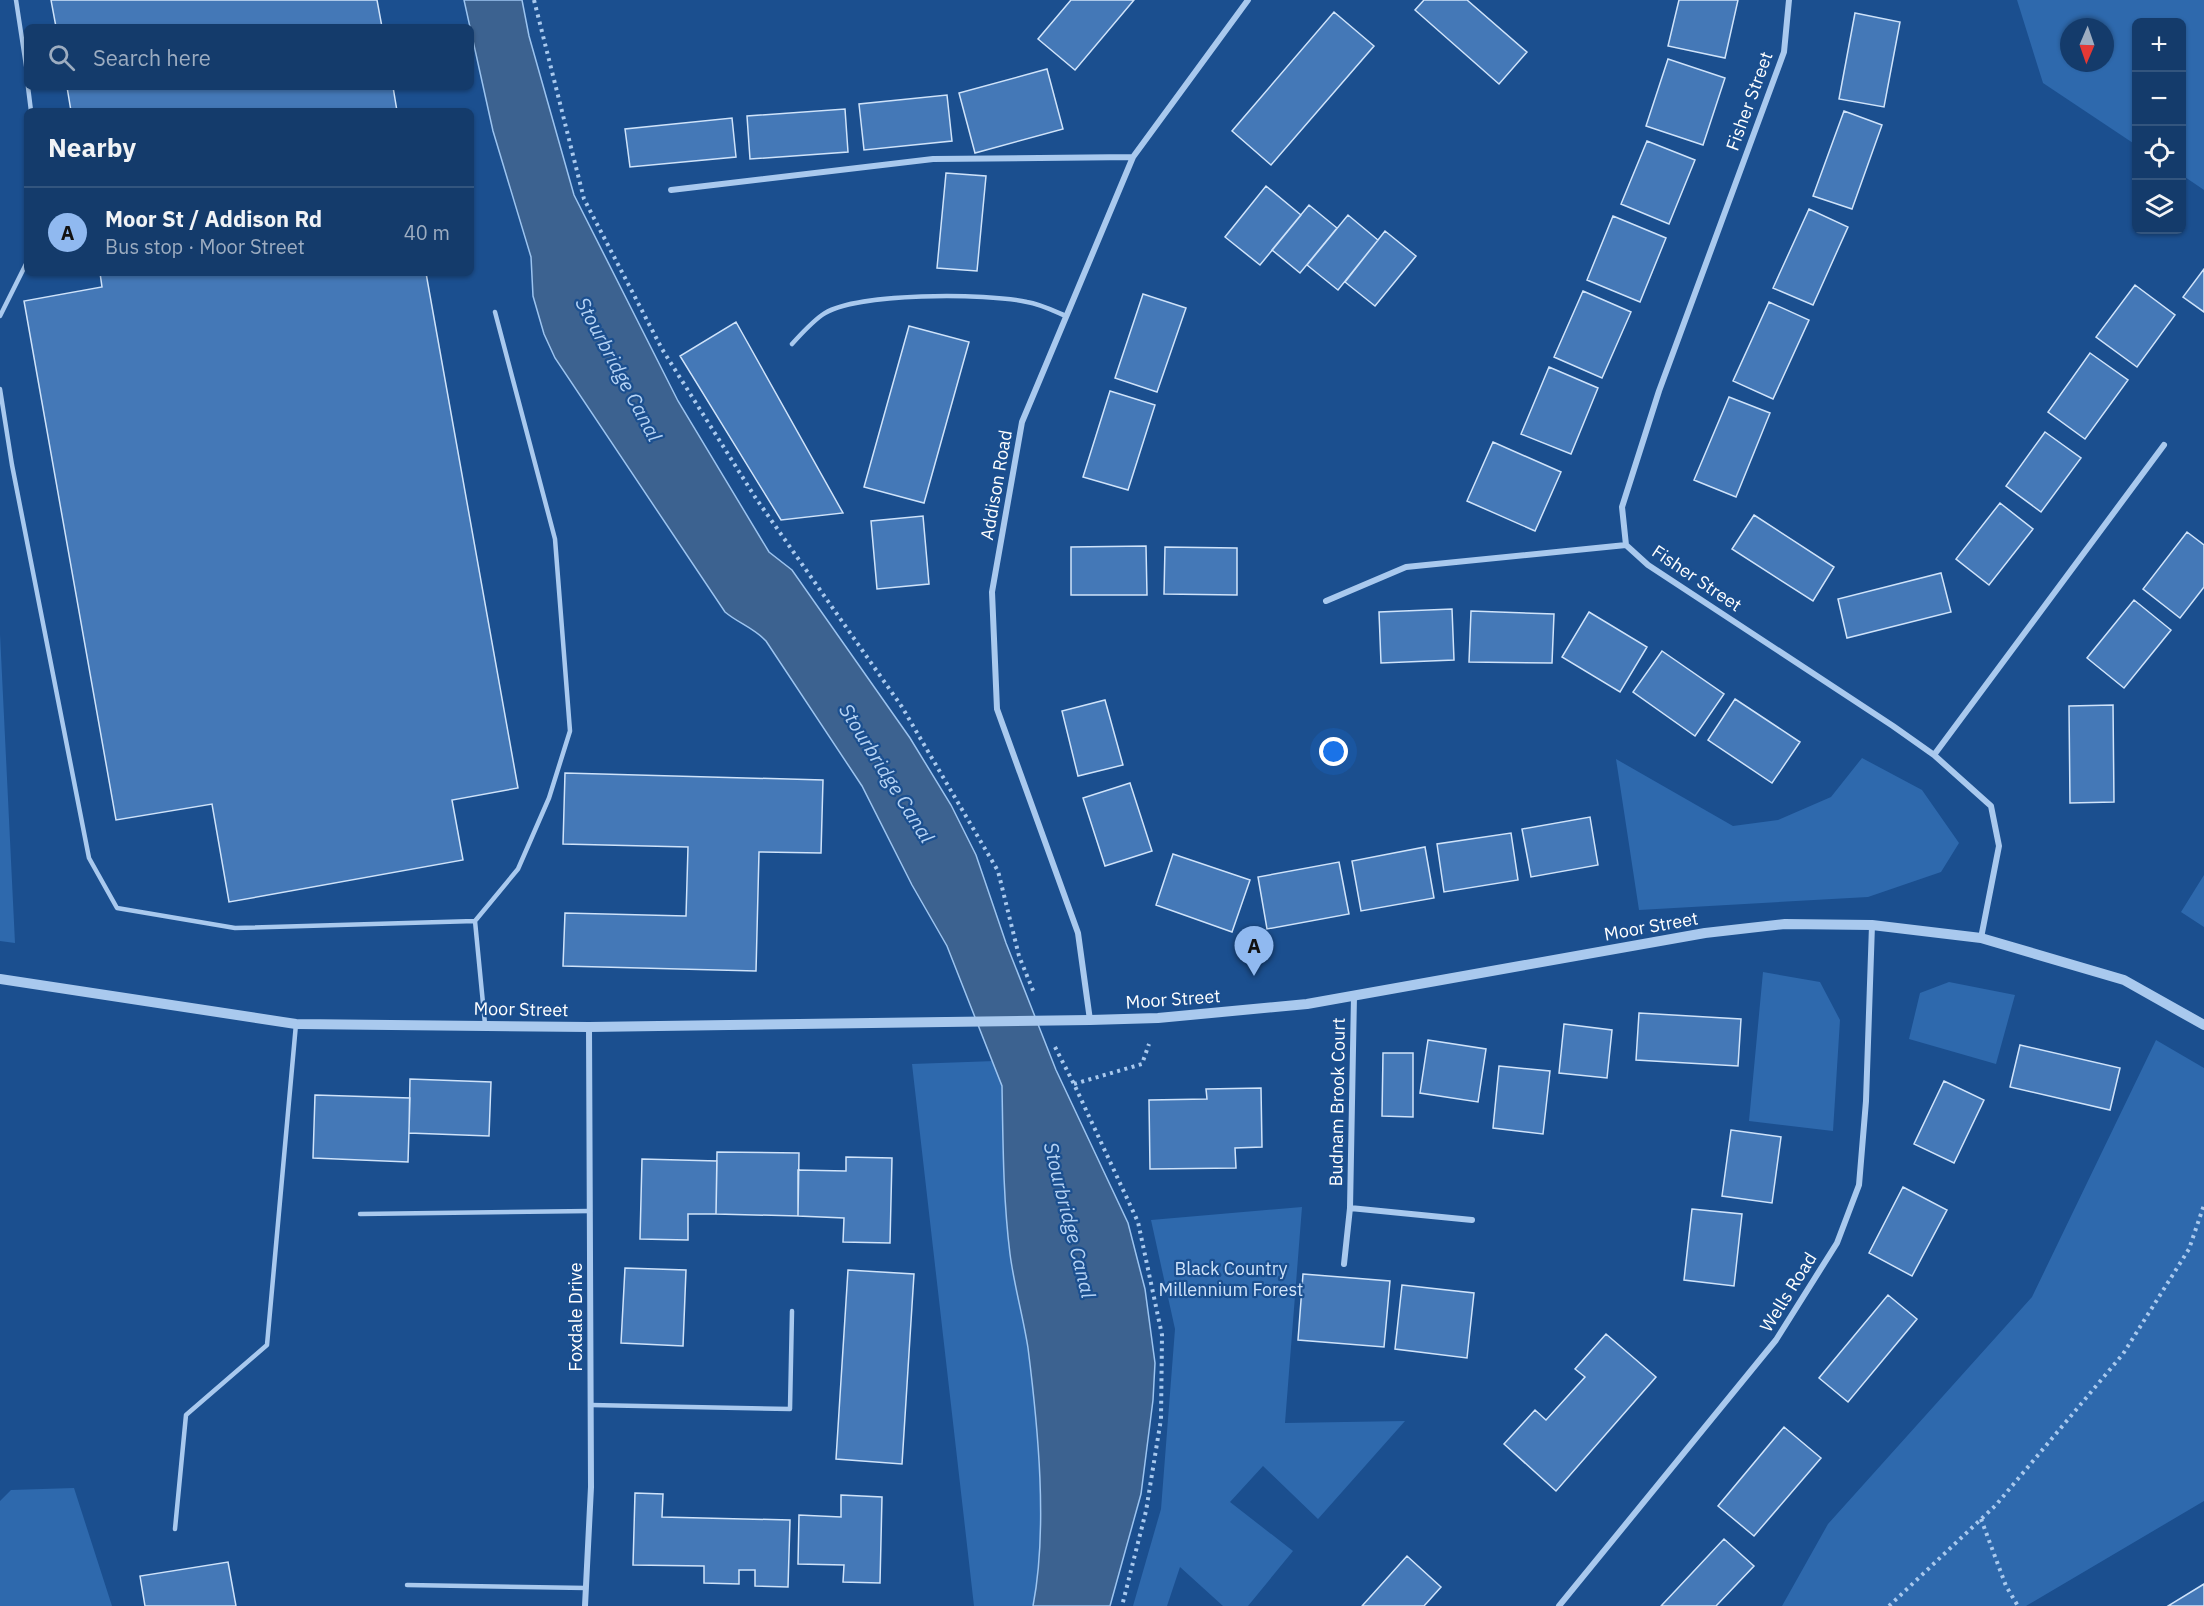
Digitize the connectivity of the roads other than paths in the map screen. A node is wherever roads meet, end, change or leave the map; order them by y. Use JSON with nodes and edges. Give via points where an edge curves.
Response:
{"nodes":[{"id":1,"x":16,"y":0,"type":"edge"},
{"id":2,"x":1248,"y":0,"type":"edge"},
{"id":3,"x":1789,"y":0,"type":"edge"},
{"id":4,"x":24,"y":52,"type":"edge"},
{"id":5,"x":28,"y":90,"type":"edge"},
{"id":6,"x":31,"y":108,"type":"edge"},
{"id":7,"x":1133,"y":157,"type":"junction"},
{"id":8,"x":671,"y":190,"type":"dead end"},
{"id":9,"x":24,"y":268,"type":"edge"},
{"id":10,"x":495,"y":312,"type":"dead end"},
{"id":11,"x":0,"y":316,"type":"edge"},
{"id":12,"x":1066,"y":316,"type":"junction"},
{"id":13,"x":792,"y":344,"type":"dead end"},
{"id":14,"x":0,"y":389,"type":"edge"},
{"id":15,"x":2164,"y":445,"type":"dead end"},
{"id":16,"x":1626,"y":545,"type":"junction"},
{"id":17,"x":1326,"y":602,"type":"dead end"},
{"id":18,"x":1934,"y":755,"type":"junction"},
{"id":19,"x":475,"y":921,"type":"junction"},
{"id":20,"x":1872,"y":925,"type":"junction"},
{"id":21,"x":1981,"y":938,"type":"junction"},
{"id":22,"x":0,"y":979,"type":"edge"},
{"id":23,"x":1354,"y":996,"type":"junction"},
{"id":24,"x":1090,"y":1020,"type":"junction"},
{"id":25,"x":296,"y":1024,"type":"junction"},
{"id":26,"x":485,"y":1024,"type":"junction"},
{"id":27,"x":2204,"y":1025,"type":"edge"},
{"id":28,"x":589,"y":1027,"type":"junction"},
{"id":29,"x":1350,"y":1208,"type":"junction"},
{"id":30,"x":590,"y":1211,"type":"junction"},
{"id":31,"x":360,"y":1214,"type":"dead end"},
{"id":32,"x":1472,"y":1220,"type":"dead end"},
{"id":33,"x":1344,"y":1264,"type":"dead end"},
{"id":34,"x":792,"y":1311,"type":"dead end"},
{"id":35,"x":591,"y":1405,"type":"junction"},
{"id":36,"x":175,"y":1529,"type":"dead end"},
{"id":37,"x":407,"y":1585,"type":"dead end"},
{"id":38,"x":586,"y":1588,"type":"junction"},
{"id":39,"x":585,"y":1606,"type":"edge"},
{"id":40,"x":1559,"y":1606,"type":"edge"}],
"edges":[{"from":1,"to":4,"type":"lane"},
{"from":2,"to":7,"type":"street","name":"Addison Road"},
{"from":3,"to":16,"type":"street","name":"Fisher Street","via":[[1784,52],[1659,391],[1622,507]]},
{"from":5,"to":6,"type":"lane"},
{"from":7,"to":8,"type":"street","via":[[933,159]]},
{"from":7,"to":12,"type":"street","name":"Addison Road"},
{"from":9,"to":11,"type":"lane"},
{"from":10,"to":19,"type":"lane","via":[[555,539],[570,731],[549,798],[518,869]]},
{"from":12,"to":13,"type":"lane","via":[[1028,302],[977,297],[855,303],[823,314]]},
{"from":12,"to":24,"type":"street","name":"Addison Road","via":[[1022,422],[992,592],[997,709],[1078,933]]},
{"from":14,"to":19,"type":"lane","via":[[89,858],[117,908],[235,928]]},
{"from":15,"to":18,"type":"street"},
{"from":16,"to":17,"type":"street","via":[[1406,567]]},
{"from":16,"to":18,"type":"street","name":"Fisher Street","via":[[1648,565]]},
{"from":18,"to":21,"type":"street","name":"Fisher Street","via":[[1991,806],[1998,846]]},
{"from":19,"to":26,"type":"lane"},
{"from":20,"to":21,"type":"street","name":"Moor Street"},
{"from":20,"to":23,"type":"street","name":"Moor Street","via":[[1785,924],[1705,933]]},
{"from":20,"to":40,"type":"street","name":"Wells Road","via":[[1859,1185],[1837,1243],[1776,1340]]},
{"from":21,"to":27,"type":"street","name":"Moor Street","via":[[2124,980]]},
{"from":22,"to":25,"type":"street","name":"Moor Street"},
{"from":23,"to":24,"type":"street","name":"Moor Street","via":[[1158,1018]]},
{"from":23,"to":29,"type":"street","name":"Budnam Brook Court"},
{"from":24,"to":28,"type":"street","name":"Moor Street"},
{"from":25,"to":26,"type":"street","name":"Moor Street"},
{"from":25,"to":36,"type":"lane","via":[[267,1345],[186,1415]]},
{"from":26,"to":28,"type":"street","name":"Moor Street"},
{"from":28,"to":30,"type":"street","name":"Foxdale Drive"},
{"from":29,"to":32,"type":"street","name":"Budnam Brook Court"},
{"from":29,"to":33,"type":"street","name":"Budnam Brook Court"},
{"from":30,"to":31,"type":"lane"},
{"from":30,"to":35,"type":"street","name":"Foxdale Drive"},
{"from":34,"to":35,"type":"lane","via":[[790,1409]]},
{"from":35,"to":38,"type":"street","name":"Foxdale Drive"},
{"from":37,"to":38,"type":"lane"},
{"from":38,"to":39,"type":"street","name":"Foxdale Drive"}]}
